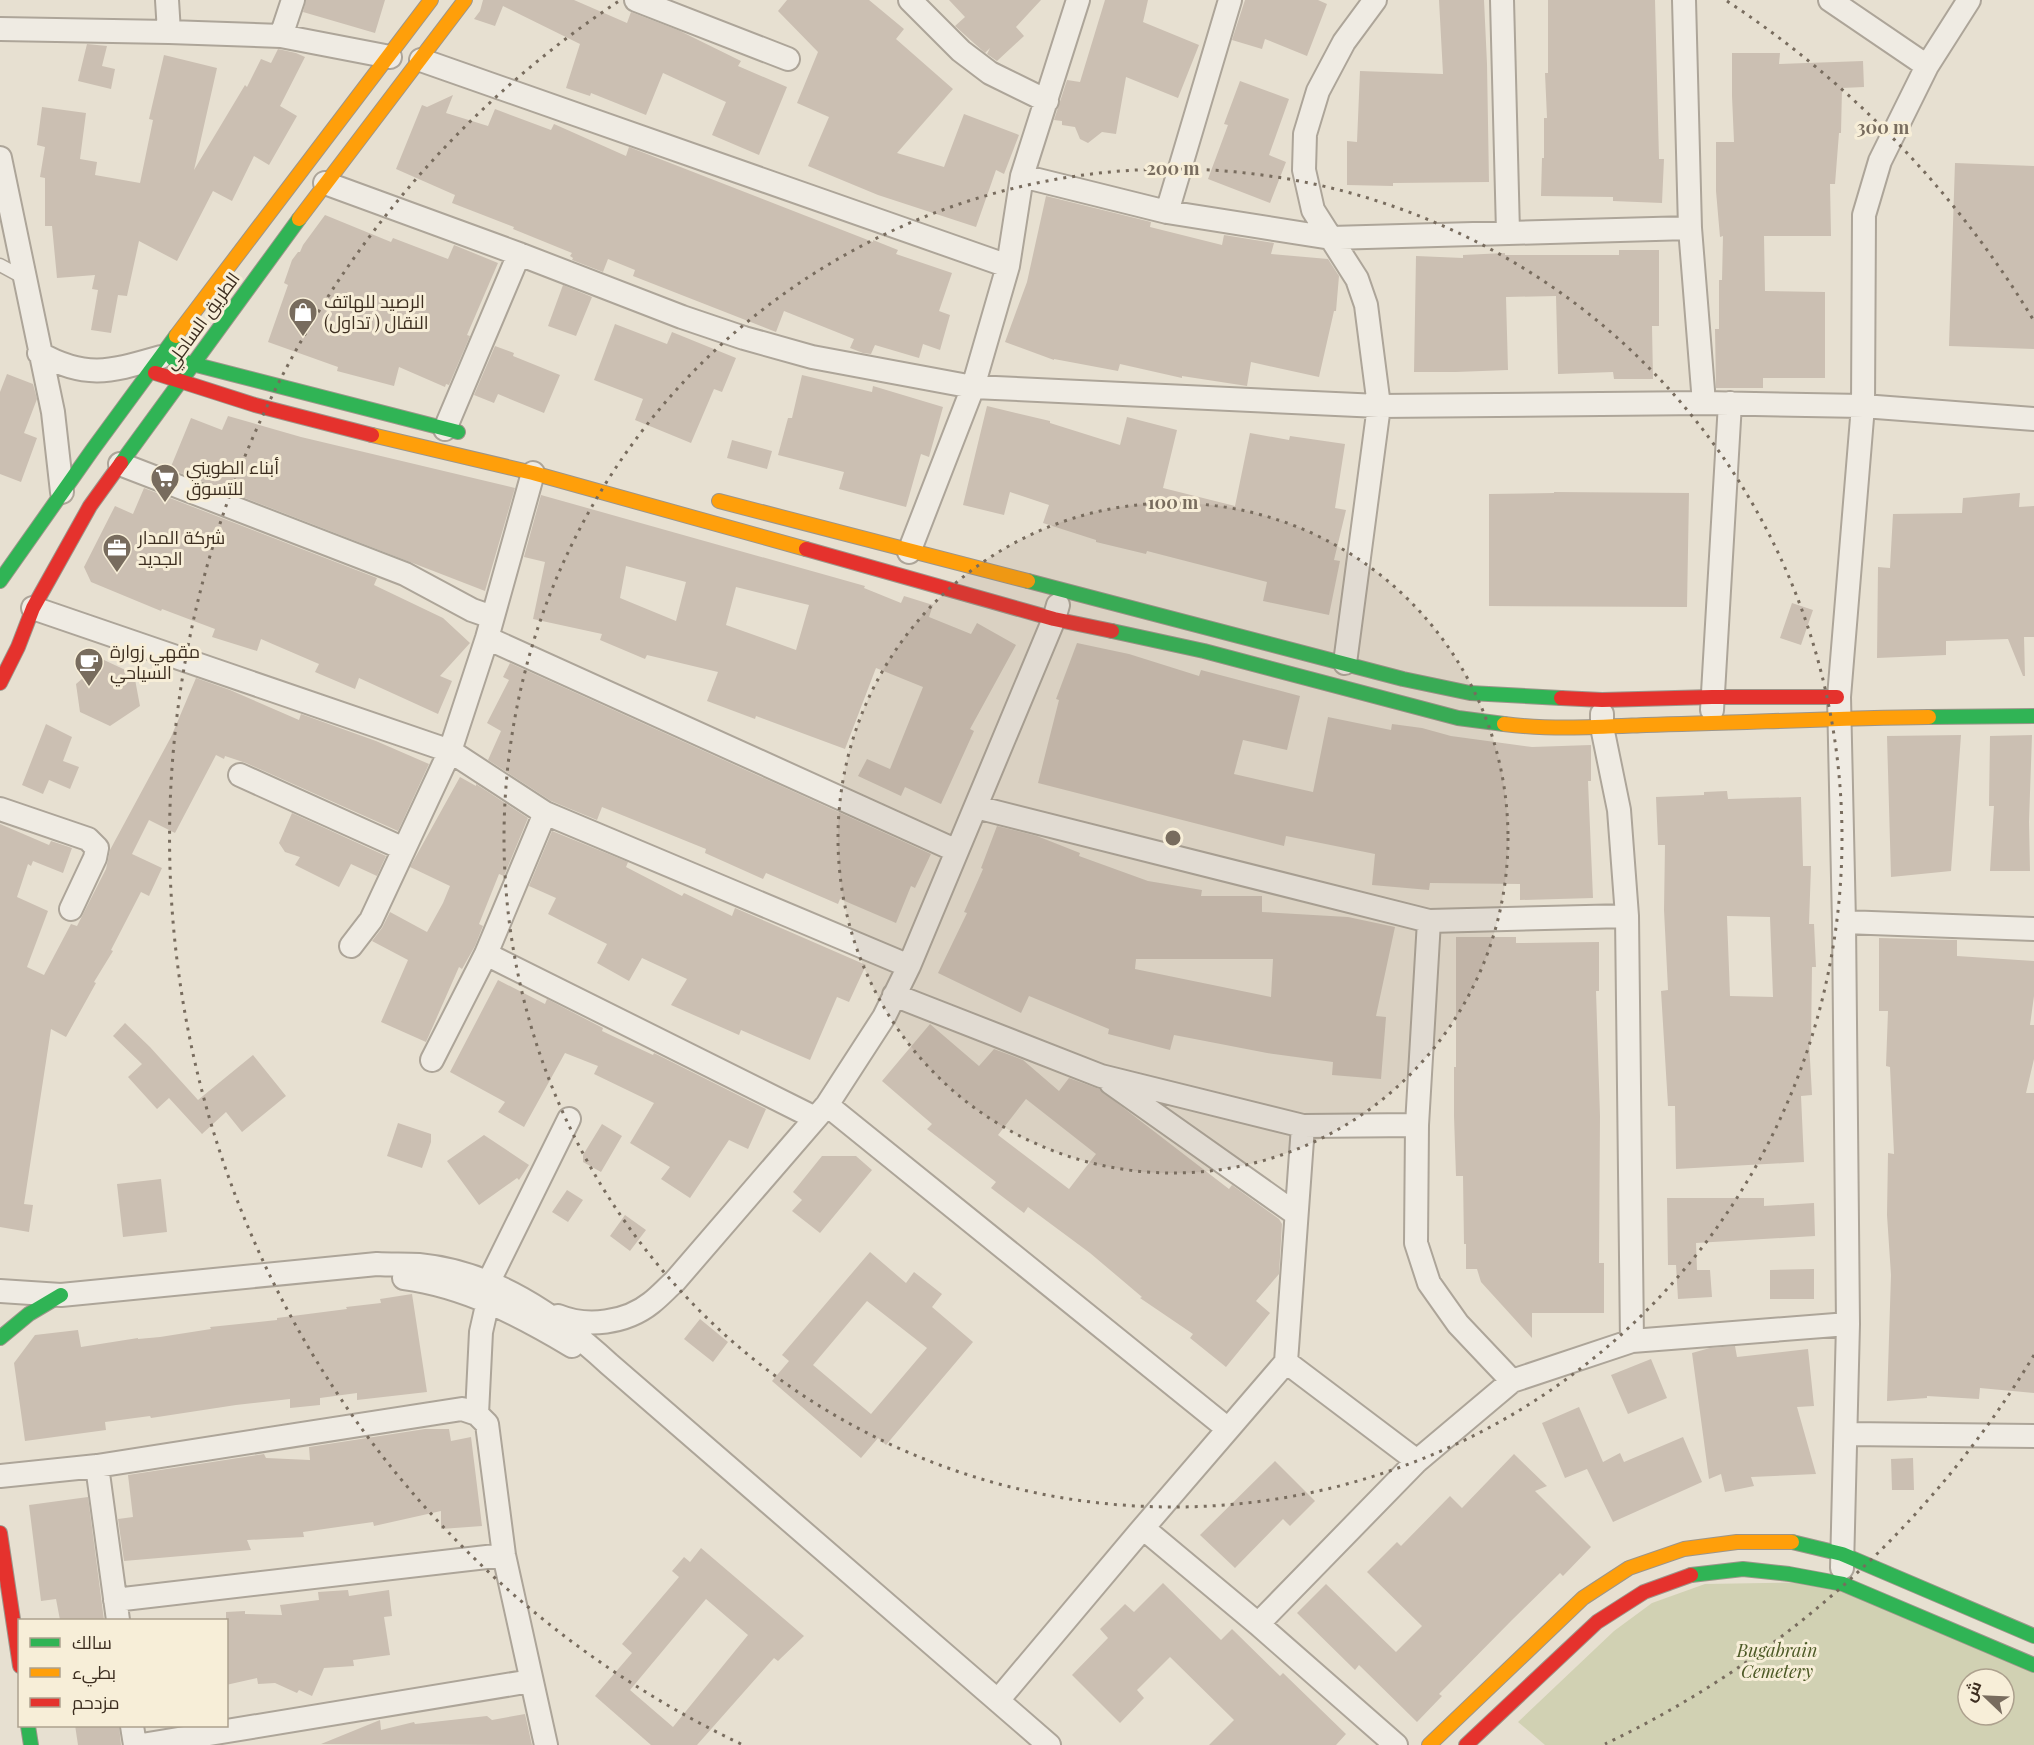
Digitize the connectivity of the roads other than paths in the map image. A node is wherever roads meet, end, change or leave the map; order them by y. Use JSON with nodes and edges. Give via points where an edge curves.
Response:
{"nodes":[{"id":1,"x":167,"y":0,"type":"edge"},
{"id":2,"x":293,"y":0,"type":"edge"},
{"id":3,"x":431,"y":0,"type":"edge"},
{"id":4,"x":465,"y":0,"type":"edge"},
{"id":5,"x":636,"y":0,"type":"edge"},
{"id":6,"x":910,"y":0,"type":"edge"},
{"id":7,"x":1078,"y":0,"type":"edge"},
{"id":8,"x":1230,"y":0,"type":"edge"},
{"id":9,"x":1375,"y":0,"type":"edge"},
{"id":10,"x":1503,"y":0,"type":"edge"},
{"id":11,"x":1684,"y":0,"type":"edge"},
{"id":12,"x":1830,"y":0,"type":"edge"},
{"id":13,"x":1969,"y":0,"type":"edge"},
{"id":14,"x":0,"y":29,"type":"edge"},
{"id":15,"x":169,"y":32,"type":"junction"},
{"id":16,"x":281,"y":36,"type":"junction"},
{"id":17,"x":390,"y":57,"type":"junction"},
{"id":18,"x":788,"y":59,"type":"dead end"},
{"id":19,"x":421,"y":60,"type":"junction"},
{"id":20,"x":1927,"y":66,"type":"junction"},
{"id":21,"x":1047,"y":100,"type":"junction"},
{"id":22,"x":0,"y":158,"type":"edge"},
{"id":23,"x":1022,"y":176,"type":"junction"},
{"id":24,"x":325,"y":183,"type":"junction"},
{"id":25,"x":1167,"y":212,"type":"junction"},
{"id":26,"x":1690,"y":228,"type":"junction"},
{"id":27,"x":1508,"y":232,"type":"junction"},
{"id":28,"x":1331,"y":238,"type":"junction"},
{"id":29,"x":519,"y":254,"type":"junction"},
{"id":30,"x":0,"y":266,"type":"edge"},
{"id":31,"x":1008,"y":266,"type":"junction"},
{"id":32,"x":24,"y":278,"type":"junction"},
{"id":33,"x":39,"y":353,"type":"junction"},
{"id":34,"x":194,"y":363,"type":"junction"},
{"id":35,"x":156,"y":364,"type":"junction"},
{"id":36,"x":180,"y":381,"type":"junction"},
{"id":37,"x":973,"y":387,"type":"junction"},
{"id":38,"x":1704,"y":403,"type":"junction"},
{"id":39,"x":1730,"y":403,"type":"junction"},
{"id":40,"x":1379,"y":406,"type":"junction"},
{"id":41,"x":1863,"y":406,"type":"junction"},
{"id":42,"x":2034,"y":419,"type":"edge"},
{"id":43,"x":445,"y":429,"type":"junction"},
{"id":44,"x":467,"y":435,"type":"dead end"},
{"id":45,"x":120,"y":464,"type":"junction"},
{"id":46,"x":533,"y":473,"type":"junction"},
{"id":47,"x":62,"y":492,"type":"junction"},
{"id":48,"x":705,"y":498,"type":"dead end"},
{"id":49,"x":909,"y":552,"type":"junction"},
{"id":50,"x":0,"y":581,"type":"edge"},
{"id":51,"x":1062,"y":589,"type":"junction"},
{"id":52,"x":33,"y":608,"type":"junction"},
{"id":53,"x":1054,"y":619,"type":"junction"},
{"id":54,"x":489,"y":628,"type":"junction"},
{"id":55,"x":1345,"y":663,"type":"junction"},
{"id":56,"x":0,"y":683,"type":"edge"},
{"id":57,"x":1712,"y":697,"type":"junction"},
{"id":58,"x":1602,"y":700,"type":"junction"},
{"id":59,"x":1843,"y":704,"type":"junction"},
{"id":60,"x":2034,"y":717,"type":"edge"},
{"id":61,"x":1712,"y":724,"type":"junction"},
{"id":62,"x":1602,"y":727,"type":"junction"},
{"id":63,"x":450,"y":751,"type":"junction"},
{"id":64,"x":240,"y":775,"type":"dead end"},
{"id":65,"x":976,"y":807,"type":"junction"},
{"id":66,"x":0,"y":809,"type":"edge"},
{"id":67,"x":545,"y":813,"type":"junction"},
{"id":68,"x":404,"y":849,"type":"junction"},
{"id":69,"x":957,"y":851,"type":"junction"},
{"id":70,"x":71,"y":909,"type":"dead end"},
{"id":71,"x":1627,"y":916,"type":"junction"},
{"id":72,"x":1429,"y":921,"type":"junction"},
{"id":73,"x":1844,"y":922,"type":"junction"},
{"id":74,"x":2034,"y":929,"type":"edge"},
{"id":75,"x":351,"y":946,"type":"dead end"},
{"id":76,"x":486,"y":954,"type":"junction"},
{"id":77,"x":909,"y":966,"type":"junction"},
{"id":78,"x":894,"y":995,"type":"junction"},
{"id":79,"x":432,"y":1060,"type":"dead end"},
{"id":80,"x":1101,"y":1076,"type":"junction"},
{"id":81,"x":821,"y":1112,"type":"junction"},
{"id":82,"x":569,"y":1119,"type":"dead end"},
{"id":83,"x":1417,"y":1125,"type":"junction"},
{"id":84,"x":1303,"y":1126,"type":"junction"},
{"id":85,"x":1296,"y":1214,"type":"junction"},
{"id":86,"x":0,"y":1291,"type":"edge"},
{"id":87,"x":488,"y":1292,"type":"junction"},
{"id":88,"x":61,"y":1295,"type":"junction"},
{"id":89,"x":542,"y":1309,"type":"junction"},
{"id":90,"x":1848,"y":1324,"type":"junction"},
{"id":91,"x":0,"y":1338,"type":"edge"},
{"id":92,"x":1632,"y":1341,"type":"junction"},
{"id":93,"x":1286,"y":1362,"type":"junction"},
{"id":94,"x":609,"y":1364,"type":"junction"},
{"id":95,"x":1512,"y":1381,"type":"junction"},
{"id":96,"x":477,"y":1414,"type":"junction"},
{"id":97,"x":1228,"y":1429,"type":"junction"},
{"id":98,"x":1847,"y":1434,"type":"junction"},
{"id":99,"x":2034,"y":1436,"type":"edge"},
{"id":100,"x":1417,"y":1461,"type":"junction"},
{"id":101,"x":97,"y":1466,"type":"junction"},
{"id":102,"x":0,"y":1476,"type":"edge"},
{"id":103,"x":1143,"y":1528,"type":"junction"},
{"id":104,"x":0,"y":1533,"type":"edge"},
{"id":105,"x":1842,"y":1554,"type":"junction"},
{"id":106,"x":504,"y":1555,"type":"junction"},
{"id":107,"x":1843,"y":1584,"type":"junction"},
{"id":108,"x":116,"y":1610,"type":"edge"},
{"id":109,"x":1258,"y":1624,"type":"junction"},
{"id":110,"x":2034,"y":1636,"type":"edge"},
{"id":111,"x":18,"y":1653,"type":"edge"},
{"id":112,"x":2034,"y":1665,"type":"edge"},
{"id":113,"x":531,"y":1681,"type":"junction"},
{"id":114,"x":999,"y":1700,"type":"junction"},
{"id":115,"x":28,"y":1727,"type":"edge"},
{"id":116,"x":132,"y":1727,"type":"edge"},
{"id":117,"x":31,"y":1745,"type":"edge"},
{"id":118,"x":135,"y":1745,"type":"edge"},
{"id":119,"x":142,"y":1745,"type":"edge"},
{"id":120,"x":546,"y":1745,"type":"edge"},
{"id":121,"x":1049,"y":1745,"type":"edge"},
{"id":122,"x":1396,"y":1745,"type":"edge"},
{"id":123,"x":1429,"y":1745,"type":"edge"},
{"id":124,"x":1466,"y":1745,"type":"edge"}],
"edges":[{"from":1,"to":15,"type":"street"},
{"from":2,"to":16,"type":"street"},
{"from":3,"to":17,"type":"main road","name":"الطريق الساحلي"},
{"from":4,"to":19,"type":"main road","name":"الطريق الساحلي"},
{"from":5,"to":18,"type":"street"},
{"from":6,"to":21,"type":"street","via":[[961,51],[990,73]]},
{"from":7,"to":21,"type":"street"},
{"from":8,"to":25,"type":"street"},
{"from":9,"to":28,"type":"street","via":[[1344,42],[1318,91],[1305,134],[1304,170],[1312,210]]},
{"from":10,"to":27,"type":"street"},
{"from":11,"to":26,"type":"street"},
{"from":12,"to":20,"type":"street"},
{"from":13,"to":20,"type":"street"},
{"from":14,"to":15,"type":"street"},
{"from":15,"to":16,"type":"street"},
{"from":16,"to":17,"type":"street"},
{"from":17,"to":35,"type":"main road","name":"الطريق الساحلي"},
{"from":19,"to":24,"type":"main road","name":"الطريق الساحلي"},
{"from":19,"to":31,"type":"street"},
{"from":20,"to":41,"type":"street","via":[[1880,161],[1864,214]]},
{"from":21,"to":23,"type":"street"},
{"from":22,"to":32,"type":"street"},
{"from":23,"to":25,"type":"street"},
{"from":23,"to":31,"type":"street"},
{"from":24,"to":29,"type":"street"},
{"from":24,"to":34,"type":"main road","name":"الطريق الساحلي"},
{"from":25,"to":28,"type":"street"},
{"from":26,"to":27,"type":"street"},
{"from":26,"to":38,"type":"street"},
{"from":27,"to":28,"type":"street"},
{"from":28,"to":40,"type":"street","via":[[1357,279],[1366,305]]},
{"from":29,"to":37,"type":"street","via":[[744,338],[812,357]]},
{"from":29,"to":43,"type":"street"},
{"from":30,"to":32,"type":"lane"},
{"from":31,"to":37,"type":"street"},
{"from":32,"to":33,"type":"street"},
{"from":33,"to":35,"type":"street","via":[[62,365],[92,371]]},
{"from":33,"to":47,"type":"street","via":[[52,412]]},
{"from":34,"to":35,"type":"main road"},
{"from":34,"to":36,"type":"main road","name":"الطريق الساحلي"},
{"from":34,"to":43,"type":"main road"},
{"from":35,"to":36,"type":"main road"},
{"from":35,"to":47,"type":"main road","name":"الطريق الساحلي"},
{"from":36,"to":45,"type":"main road","name":"الطريق الساحلي"},
{"from":36,"to":46,"type":"main road","via":[[305,419]]},
{"from":37,"to":40,"type":"street"},
{"from":37,"to":49,"type":"street"},
{"from":38,"to":39,"type":"street"},
{"from":38,"to":40,"type":"street"},
{"from":39,"to":41,"type":"street"},
{"from":39,"to":57,"type":"street"},
{"from":40,"to":55,"type":"street"},
{"from":41,"to":42,"type":"street"},
{"from":41,"to":59,"type":"street"},
{"from":43,"to":44,"type":"main road"},
{"from":45,"to":52,"type":"main road","name":"الطريق الساحلي","via":[[90,506]]},
{"from":45,"to":54,"type":"street","via":[[405,574],[472,610]]},
{"from":46,"to":53,"type":"main road"},
{"from":46,"to":54,"type":"street"},
{"from":47,"to":50,"type":"main road","name":"الطريق الساحلي"},
{"from":48,"to":49,"type":"main road"},
{"from":49,"to":51,"type":"main road"},
{"from":51,"to":53,"type":"street"},
{"from":51,"to":55,"type":"main road"},
{"from":52,"to":56,"type":"main road","name":"الطريق الساحلي"},
{"from":52,"to":63,"type":"street"},
{"from":53,"to":62,"type":"main road","via":[[1204,651],[1458,718],[1534,728]]},
{"from":53,"to":65,"type":"street"},
{"from":54,"to":63,"type":"street"},
{"from":54,"to":69,"type":"street"},
{"from":55,"to":58,"type":"main road","via":[[1470,693]]},
{"from":57,"to":58,"type":"main road"},
{"from":57,"to":59,"type":"main road"},
{"from":57,"to":61,"type":"street"},
{"from":58,"to":62,"type":"street"},
{"from":59,"to":60,"type":"main road"},
{"from":59,"to":61,"type":"main road"},
{"from":59,"to":73,"type":"street"},
{"from":61,"to":62,"type":"main road"},
{"from":62,"to":71,"type":"street","via":[[1619,810]]},
{"from":63,"to":67,"type":"street"},
{"from":63,"to":68,"type":"street"},
{"from":64,"to":68,"type":"street"},
{"from":65,"to":69,"type":"street"},
{"from":65,"to":72,"type":"street"},
{"from":66,"to":70,"type":"street","via":[[88,839],[97,848]]},
{"from":67,"to":76,"type":"street"},
{"from":67,"to":77,"type":"street"},
{"from":68,"to":75,"type":"street","via":[[372,920]]},
{"from":69,"to":77,"type":"street"},
{"from":71,"to":72,"type":"street"},
{"from":71,"to":92,"type":"street"},
{"from":72,"to":83,"type":"street"},
{"from":73,"to":74,"type":"street"},
{"from":73,"to":90,"type":"street"},
{"from":76,"to":79,"type":"street"},
{"from":76,"to":81,"type":"street"},
{"from":77,"to":78,"type":"street"},
{"from":78,"to":80,"type":"street"},
{"from":78,"to":81,"type":"street","via":[[884,1017]]},
{"from":80,"to":84,"type":"street"},
{"from":80,"to":85,"type":"street"},
{"from":81,"to":89,"type":"street","via":[[675,1281],[650,1304],[624,1317],[596,1323],[568,1320]]},
{"from":81,"to":97,"type":"street"},
{"from":82,"to":87,"type":"street"},
{"from":83,"to":84,"type":"street"},
{"from":83,"to":95,"type":"street","via":[[1416,1243],[1429,1283],[1458,1324]]},
{"from":84,"to":85,"type":"street"},
{"from":85,"to":93,"type":"street"},
{"from":86,"to":88,"type":"street"},
{"from":87,"to":88,"type":"street","via":[[456,1272],[377,1264]]},
{"from":87,"to":89,"type":"street"},
{"from":87,"to":94,"type":"street"},
{"from":87,"to":96,"type":"street","via":[[481,1332]]},
{"from":88,"to":91,"type":"main road","via":[[36,1308]]},
{"from":89,"to":94,"type":"street"},
{"from":90,"to":92,"type":"street"},
{"from":90,"to":98,"type":"street"},
{"from":92,"to":95,"type":"street"},
{"from":93,"to":97,"type":"street"},
{"from":93,"to":100,"type":"street"},
{"from":94,"to":114,"type":"street"},
{"from":95,"to":100,"type":"street"},
{"from":96,"to":101,"type":"street","via":[[462,1409]]},
{"from":96,"to":106,"type":"street","via":[[487,1424]]},
{"from":97,"to":103,"type":"street"},
{"from":98,"to":99,"type":"street"},
{"from":98,"to":105,"type":"street"},
{"from":100,"to":109,"type":"street"},
{"from":101,"to":102,"type":"street"},
{"from":101,"to":108,"type":"street"},
{"from":103,"to":109,"type":"street"},
{"from":103,"to":114,"type":"street"},
{"from":104,"to":111,"type":"main road"},
{"from":105,"to":107,"type":"street"},
{"from":105,"to":110,"type":"main road"},
{"from":105,"to":123,"type":"main road","via":[[1788,1541],[1737,1542],[1684,1549],[1629,1568],[1583,1598]]},
{"from":106,"to":108,"type":"street"},
{"from":106,"to":113,"type":"street"},
{"from":107,"to":112,"type":"main road"},
{"from":107,"to":124,"type":"main road","via":[[1743,1569],[1693,1574],[1644,1592],[1597,1622]]},
{"from":109,"to":122,"type":"street"},
{"from":113,"to":119,"type":"street"},
{"from":113,"to":120,"type":"street"},
{"from":114,"to":121,"type":"street"},
{"from":115,"to":117,"type":"main road"},
{"from":116,"to":118,"type":"street"}]}
